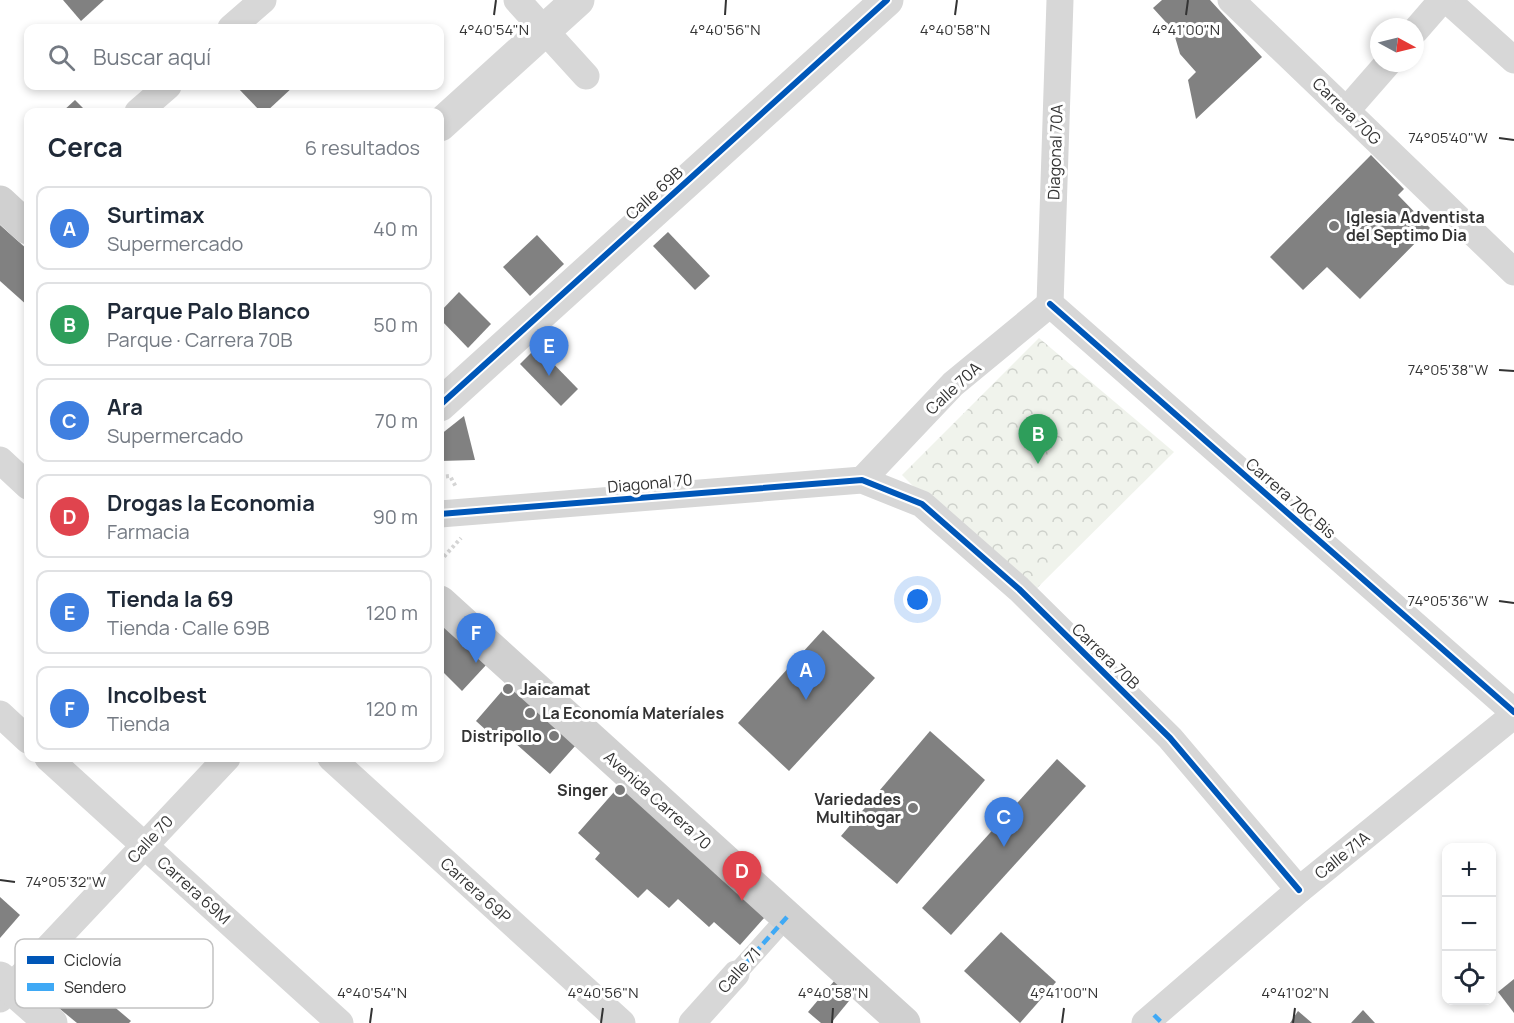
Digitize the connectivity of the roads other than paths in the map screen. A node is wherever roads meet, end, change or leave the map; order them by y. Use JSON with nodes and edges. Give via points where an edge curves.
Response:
{"nodes":[{"id":1,"x":263,"y":0,"type":"edge"},
{"id":2,"x":516,"y":0,"type":"edge"},
{"id":3,"x":578,"y":0,"type":"edge"},
{"id":4,"x":887,"y":0,"type":"edge"},
{"id":5,"x":1060,"y":0,"type":"edge"},
{"id":6,"x":1231,"y":0,"type":"edge"},
{"id":7,"x":1442,"y":0,"type":"edge"},
{"id":8,"x":1447,"y":0,"type":"edge"},
{"id":9,"x":1424,"y":21,"type":"edge"},
{"id":10,"x":236,"y":24,"type":"edge"},
{"id":11,"x":544,"y":31,"type":"junction"},
{"id":12,"x":1514,"y":60,"type":"edge"},
{"id":13,"x":1380,"y":72,"type":"edge"},
{"id":14,"x":586,"y":76,"type":"dead end"},
{"id":15,"x":163,"y":90,"type":"edge"},
{"id":16,"x":143,"y":108,"type":"edge"},
{"id":17,"x":1346,"y":111,"type":"junction"},
{"id":18,"x":444,"y":121,"type":"edge"},
{"id":19,"x":1514,"y":272,"type":"edge"},
{"id":20,"x":1050,"y":304,"type":"junction"},
{"id":21,"x":444,"y":401,"type":"edge"},
{"id":22,"x":0,"y":460,"type":"edge"},
{"id":23,"x":862,"y":480,"type":"junction"},
{"id":24,"x":24,"y":482,"type":"edge"},
{"id":25,"x":444,"y":513,"type":"edge"},
{"id":26,"x":444,"y":606,"type":"edge"},
{"id":27,"x":0,"y":714,"type":"edge"},
{"id":28,"x":1514,"y":714,"type":"edge"},
{"id":29,"x":24,"y":736,"type":"edge"},
{"id":30,"x":52,"y":762,"type":"edge"},
{"id":31,"x":222,"y":762,"type":"edge"},
{"id":32,"x":334,"y":762,"type":"edge"},
{"id":33,"x":144,"y":845,"type":"junction"},
{"id":34,"x":1299,"y":890,"type":"junction"},
{"id":35,"x":787,"y":917,"type":"junction"},
{"id":36,"x":52,"y":939,"type":"edge"},
{"id":37,"x":736,"y":974,"type":"joint"},
{"id":38,"x":15,"y":977,"type":"edge"},
{"id":39,"x":4,"y":988,"type":"edge"},
{"id":40,"x":31,"y":1008,"type":"edge"},
{"id":41,"x":1154,"y":1020,"type":"edge"},
{"id":42,"x":51,"y":1023,"type":"edge"},
{"id":43,"x":340,"y":1023,"type":"edge"},
{"id":44,"x":622,"y":1023,"type":"edge"},
{"id":45,"x":692,"y":1023,"type":"edge"},
{"id":46,"x":904,"y":1023,"type":"edge"}],
"edges":[{"from":1,"to":10,"type":"street"},
{"from":2,"to":11,"type":"street"},
{"from":3,"to":11,"type":"street"},
{"from":4,"to":21,"type":"street","name":"Calle 69B"},
{"from":5,"to":20,"type":"street","name":"Diagonal 70A"},
{"from":6,"to":17,"type":"street","name":"Carrera 70G"},
{"from":7,"to":9,"type":"street"},
{"from":8,"to":12,"type":"street"},
{"from":11,"to":14,"type":"street"},
{"from":11,"to":18,"type":"street"},
{"from":13,"to":17,"type":"street"},
{"from":15,"to":16,"type":"street"},
{"from":17,"to":19,"type":"street","name":"Carrera 70G"},
{"from":20,"to":23,"type":"street","name":"Calle 70A","via":[[952,384]]},
{"from":20,"to":28,"type":"street","name":"Carrera 70C Bis"},
{"from":22,"to":24,"type":"street"},
{"from":23,"to":25,"type":"street","name":"Diagonal 70"},
{"from":23,"to":34,"type":"street","name":"Carrera 70B","via":[[922,504],[1019,589],[1170,738]]},
{"from":26,"to":35,"type":"main road","name":"Avenida Carrera 70"},
{"from":27,"to":29,"type":"street"},
{"from":28,"to":34,"type":"street","name":"Calle 71A"},
{"from":30,"to":33,"type":"street","name":"Carrera 69M"},
{"from":31,"to":33,"type":"street","name":"Calle 70"},
{"from":32,"to":44,"type":"street","name":"Carrera 69P"},
{"from":33,"to":36,"type":"street","name":"Calle 70"},
{"from":33,"to":43,"type":"street","name":"Carrera 69M"},
{"from":34,"to":41,"type":"street","name":"Calle 71A"},
{"from":35,"to":37,"type":"street","name":"Calle 71"},
{"from":35,"to":46,"type":"main road","name":"Avenida Carrera 70"},
{"from":37,"to":45,"type":"street","name":"Calle 71"},
{"from":38,"to":39,"type":"street","name":"Calle 70"},
{"from":40,"to":42,"type":"street"}]}
